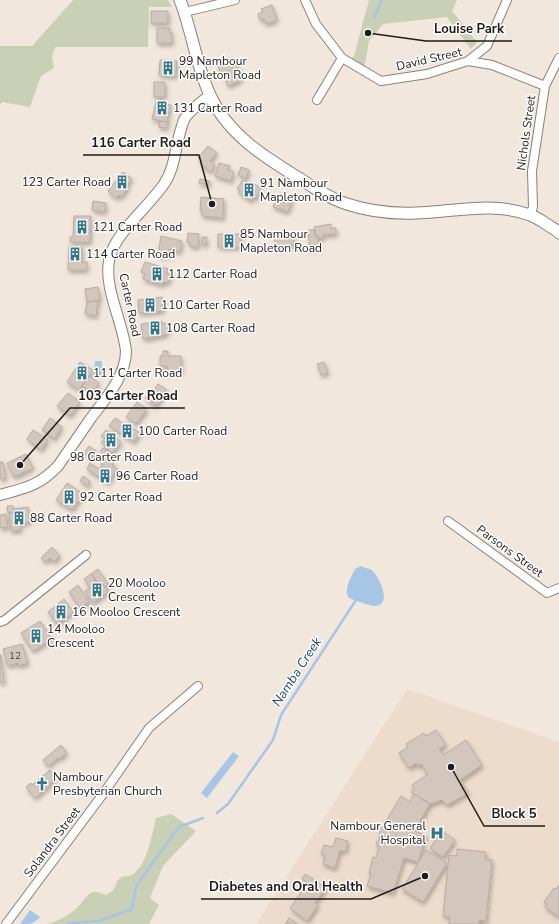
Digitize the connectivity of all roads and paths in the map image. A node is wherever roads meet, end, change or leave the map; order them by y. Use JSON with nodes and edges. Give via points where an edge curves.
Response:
{"nodes":[{"id":1,"x":180,"y":0,"type":"edge"},
{"id":2,"x":235,"y":0,"type":"edge"},
{"id":3,"x":304,"y":0,"type":"edge"},
{"id":4,"x":507,"y":0,"type":"edge"},
{"id":5,"x":185,"y":12,"type":"junction"},
{"id":6,"x":342,"y":58,"type":"junction"},
{"id":7,"x":559,"y":58,"type":"edge"},
{"id":8,"x":468,"y":61,"type":"junction"},
{"id":9,"x":545,"y":86,"type":"junction"},
{"id":10,"x":210,"y":96,"type":"junction"},
{"id":11,"x":317,"y":100,"type":"dead end"},
{"id":12,"x":530,"y":215,"type":"junction"},
{"id":13,"x":559,"y":233,"type":"edge"},
{"id":14,"x":0,"y":495,"type":"edge"},
{"id":15,"x":448,"y":520,"type":"dead end"},
{"id":16,"x":86,"y":555,"type":"dead end"},
{"id":17,"x":559,"y":588,"type":"edge"},
{"id":18,"x":0,"y":622,"type":"edge"},
{"id":19,"x":198,"y":686,"type":"dead end"},
{"id":20,"x":6,"y":924,"type":"edge"}],
"edges":[{"from":1,"to":5,"type":"main road"},
{"from":2,"to":5,"type":"street"},
{"from":3,"to":6,"type":"street","name":"David Street","via":[[316,24]]},
{"from":4,"to":8,"type":"street","via":[[487,46]]},
{"from":5,"to":10,"type":"main road"},
{"from":6,"to":8,"type":"street","name":"David Street","via":[[381,81],[427,74]]},
{"from":6,"to":11,"type":"street"},
{"from":7,"to":9,"type":"street","name":"Nichols Street"},
{"from":8,"to":9,"type":"street","name":"David Street","via":[[492,65]]},
{"from":9,"to":12,"type":"street","name":"Nichols Street","via":[[532,171],[533,207]]},
{"from":10,"to":12,"type":"main road","via":[[222,117],[255,150],[323,193],[346,204],[394,214],[482,207]]},
{"from":10,"to":14,"type":"street","name":"Carter Road","via":[[194,108],[185,119],[169,176],[147,206],[118,238],[109,261],[109,278],[126,351],[120,375],[52,473],[32,487]]},
{"from":12,"to":13,"type":"main road"},
{"from":15,"to":17,"type":"street","name":"Parsons Street","via":[[547,593]]},
{"from":16,"to":18,"type":"street"},
{"from":19,"to":20,"type":"street","name":"Solandra Street","via":[[149,728]]}]}
